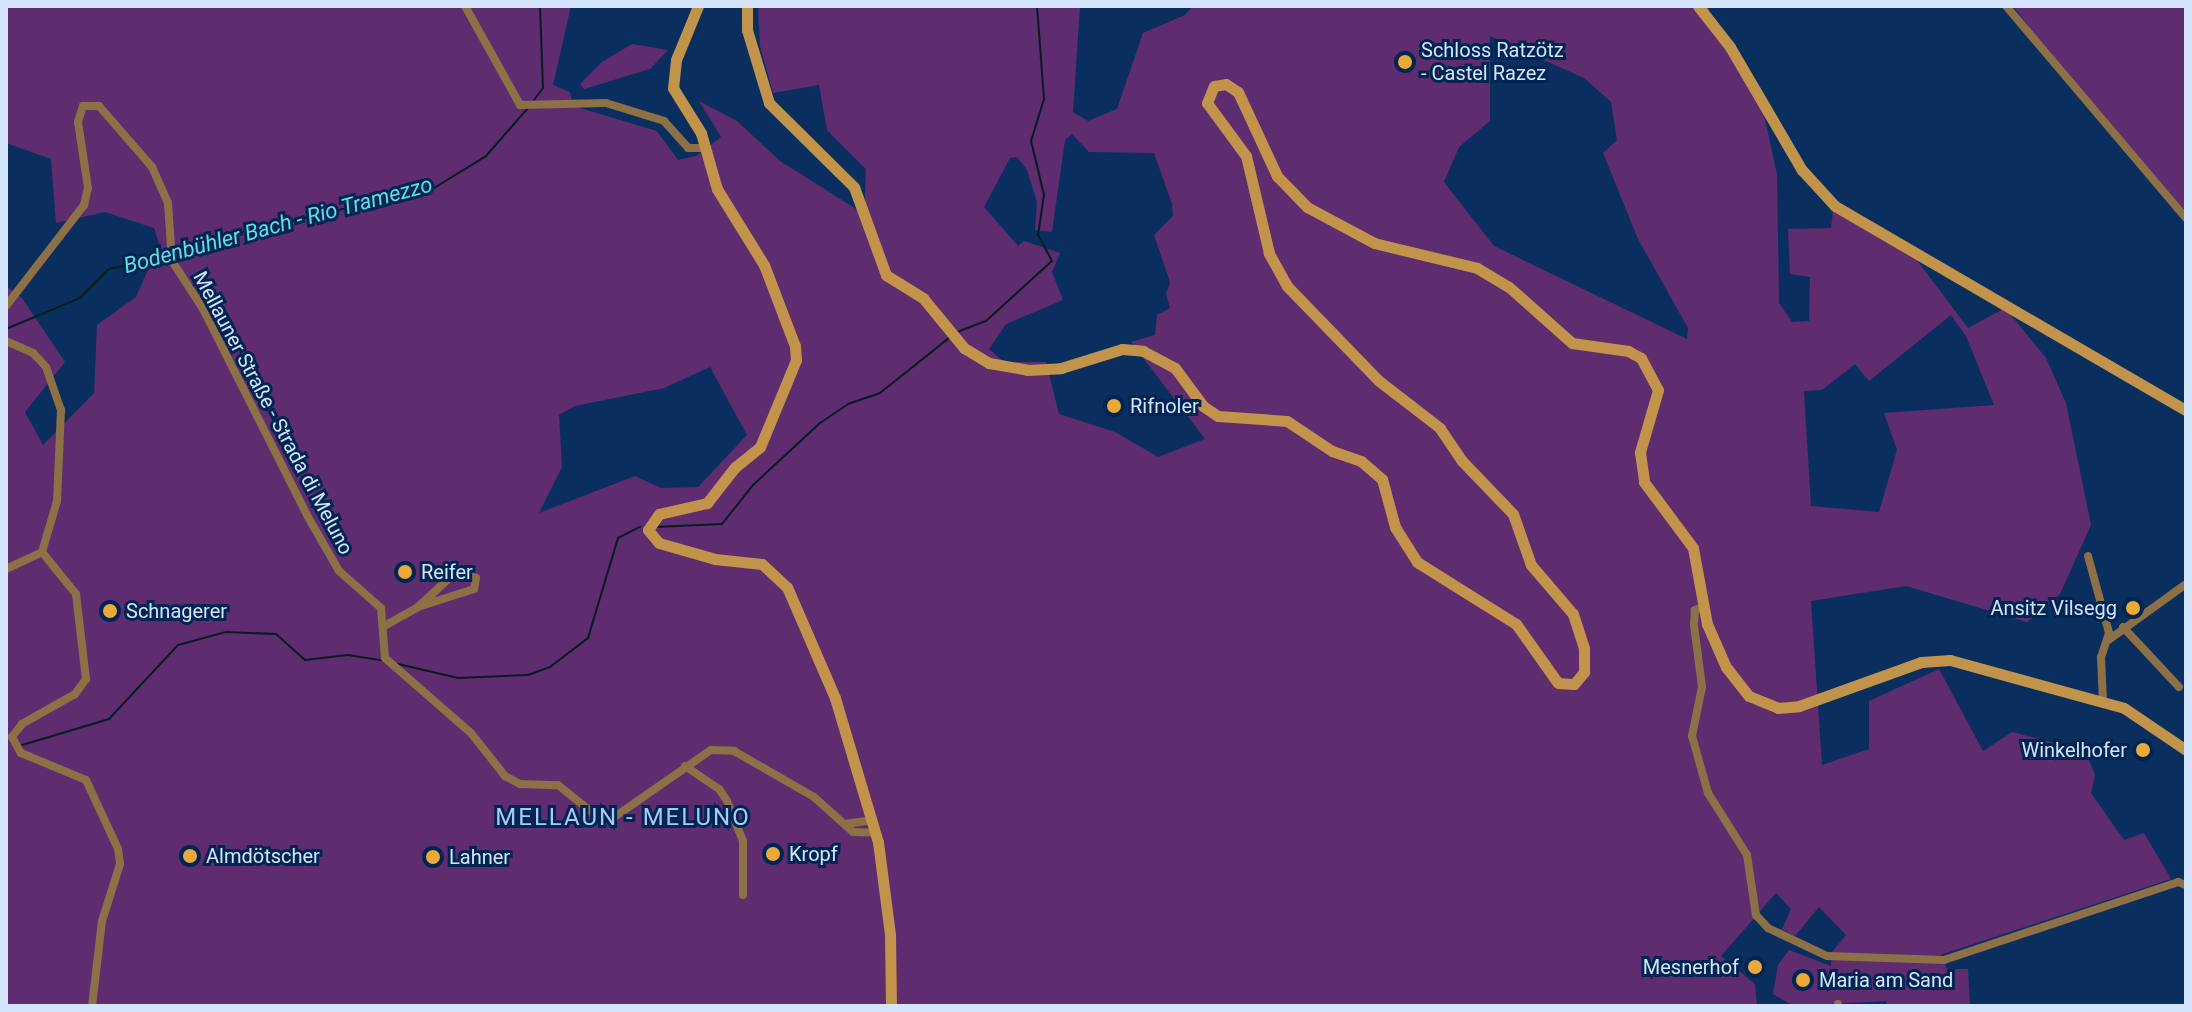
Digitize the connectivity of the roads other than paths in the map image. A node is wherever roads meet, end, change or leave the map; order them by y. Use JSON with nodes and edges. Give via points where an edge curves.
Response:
{"nodes":[{"id":1,"x":465,"y":6,"type":"edge"},
{"id":2,"x":698,"y":6,"type":"edge"},
{"id":3,"x":747,"y":6,"type":"edge"},
{"id":4,"x":1698,"y":6,"type":"edge"},
{"id":5,"x":2006,"y":6,"type":"edge"},
{"id":6,"x":705,"y":148,"type":"junction"},
{"id":7,"x":2186,"y":218,"type":"edge"},
{"id":8,"x":6,"y":306,"type":"edge"},
{"id":9,"x":6,"y":341,"type":"edge"},
{"id":10,"x":2186,"y":410,"type":"edge"},
{"id":11,"x":42,"y":552,"type":"junction"},
{"id":12,"x":2088,"y":556,"type":"dead end"},
{"id":13,"x":6,"y":569,"type":"edge"},
{"id":14,"x":2186,"y":584,"type":"edge"},
{"id":15,"x":418,"y":607,"type":"junction"},
{"id":16,"x":1703,"y":607,"type":"junction"},
{"id":17,"x":386,"y":625,"type":"junction"},
{"id":18,"x":2123,"y":627,"type":"junction"},
{"id":19,"x":2107,"y":642,"type":"junction"},
{"id":20,"x":2179,"y":687,"type":"dead end"},
{"id":21,"x":2103,"y":701,"type":"junction"},
{"id":22,"x":2186,"y":750,"type":"edge"},
{"id":23,"x":685,"y":766,"type":"junction"},
{"id":24,"x":872,"y":820,"type":"junction"},
{"id":25,"x":841,"y":821,"type":"junction"},
{"id":26,"x":876,"y":833,"type":"junction"},
{"id":27,"x":2186,"y":885,"type":"edge"},
{"id":28,"x":743,"y":895,"type":"dead end"},
{"id":29,"x":92,"y":1006,"type":"edge"},
{"id":30,"x":891,"y":1006,"type":"edge"}],
"edges":[{"from":1,"to":6,"type":"street","via":[[529,108],[575,100],[606,103],[664,121],[688,148]]},
{"from":2,"to":6,"type":"street","via":[[676,60],[673,88]]},
{"from":3,"to":16,"type":"street","via":[[747,30],[769,103],[854,187],[886,275],[923,298],[964,348],[989,363],[1049,369],[1122,349],[1152,354],[1175,368],[1203,406],[1218,416],[1287,421],[1332,451],[1374,469],[1395,527],[1417,562],[1516,624],[1558,683],[1580,679],[1584,648],[1573,614],[1531,565],[1503,500],[1462,461],[1440,428],[1378,380],[1282,277],[1269,253],[1246,156],[1207,103],[1214,86],[1226,84],[1238,92],[1277,176],[1307,207],[1359,238],[1496,278],[1572,343],[1628,351],[1641,358],[1658,390],[1642,442],[1642,472],[1650,493],[1693,548]]},
{"from":4,"to":10,"type":"street","via":[[1730,47],[1787,148],[1835,206]]},
{"from":5,"to":7,"type":"street"},
{"from":6,"to":24,"type":"street","via":[[717,189],[764,265],[796,360],[760,447],[735,467],[707,503],[659,514],[648,530],[659,543],[715,559],[762,564],[781,578],[835,698]]},
{"from":8,"to":17,"type":"street","name":"Mellauner Straße - Strada di Meluno","via":[[84,205],[88,188],[78,122],[88,103],[109,113],[152,167],[168,203],[172,261],[203,309],[331,558],[381,608]]},
{"from":9,"to":11,"type":"street","via":[[33,353],[46,367],[61,410],[57,501]]},
{"from":11,"to":13,"type":"street"},
{"from":11,"to":29,"type":"street","via":[[76,594],[86,679],[75,694],[22,724],[16,748],[86,780],[118,849],[120,864],[102,921]]},
{"from":12,"to":19,"type":"street","via":[[2108,625]]},
{"from":14,"to":18,"type":"street","via":[[2173,598]]},
{"from":15,"to":15,"type":"street","via":[[474,589],[476,578],[459,569]]},
{"from":15,"to":17,"type":"street"},
{"from":16,"to":21,"type":"street","via":[[1734,680],[1768,706],[1799,706],[1939,659]]},
{"from":16,"to":27,"type":"street","via":[[1694,614],[1702,687],[1692,736],[1708,793],[1747,855],[1759,920],[1827,956],[1944,960],[2178,882]]},
{"from":17,"to":23,"type":"street","via":[[385,658],[471,733],[511,780],[558,785],[599,815],[613,818],[638,805]]},
{"from":18,"to":19,"type":"street"},
{"from":18,"to":20,"type":"street"},
{"from":19,"to":21,"type":"street","via":[[2101,657]]},
{"from":21,"to":22,"type":"street","via":[[2135,714]]},
{"from":23,"to":25,"type":"street","via":[[711,750],[734,751],[814,797]]},
{"from":23,"to":28,"type":"street","via":[[719,789],[727,801],[743,841]]},
{"from":24,"to":25,"type":"street","via":[[856,826]]},
{"from":24,"to":26,"type":"street"},
{"from":25,"to":26,"type":"street","via":[[860,835]]},
{"from":26,"to":30,"type":"street","via":[[889,919]]}]}
